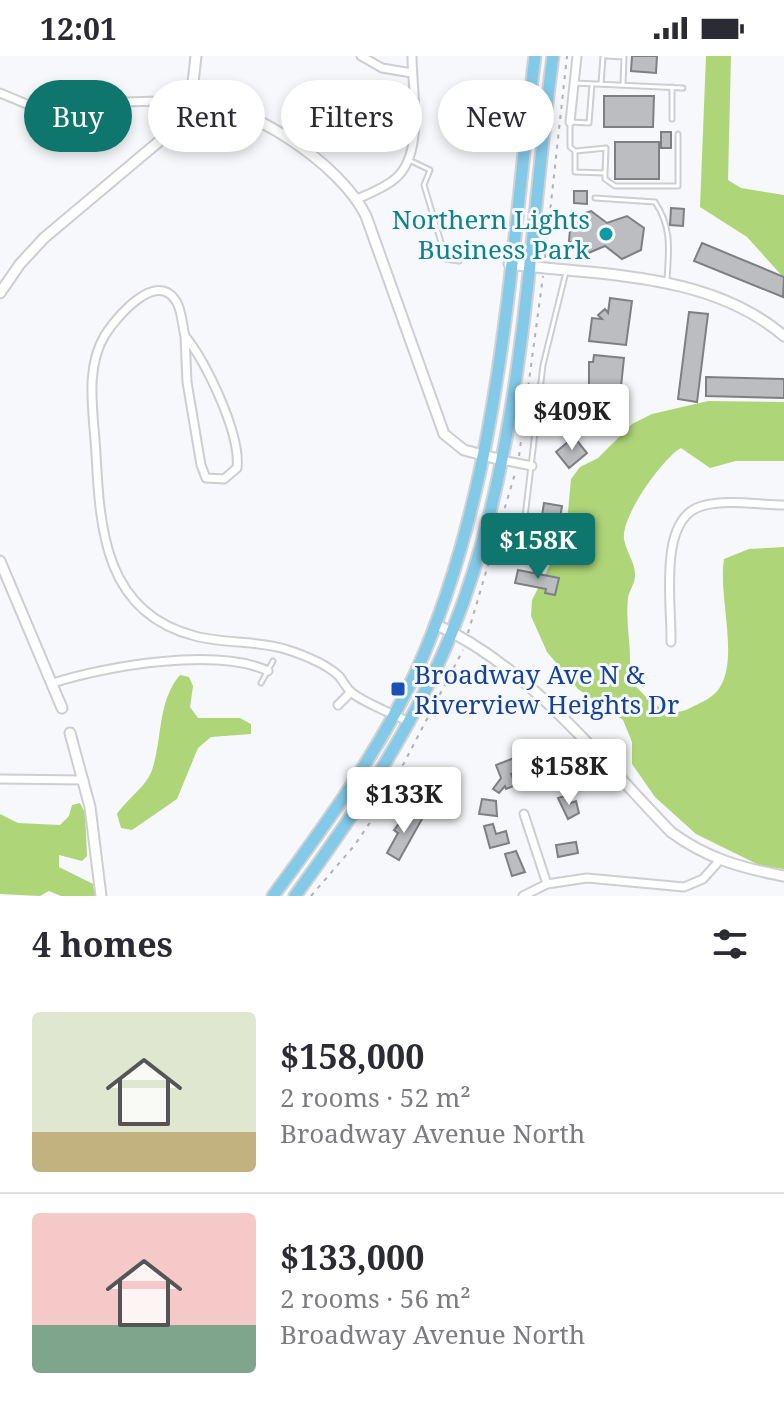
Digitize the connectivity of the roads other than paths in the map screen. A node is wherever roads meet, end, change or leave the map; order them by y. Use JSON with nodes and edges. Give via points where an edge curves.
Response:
{"nodes":[{"id":1,"x":196,"y":56,"type":"edge"},
{"id":2,"x":361,"y":56,"type":"edge"},
{"id":3,"x":412,"y":56,"type":"edge"},
{"id":4,"x":535,"y":56,"type":"edge"},
{"id":5,"x":553,"y":56,"type":"edge"},
{"id":6,"x":577,"y":56,"type":"edge"},
{"id":7,"x":604,"y":56,"type":"edge"},
{"id":8,"x":412,"y":73,"type":"junction"},
{"id":9,"x":193,"y":80,"type":"edge"},
{"id":10,"x":574,"y":83,"type":"junction"},
{"id":11,"x":592,"y":84,"type":"junction"},
{"id":12,"x":601,"y":84,"type":"junction"},
{"id":13,"x":623,"y":85,"type":"junction"},
{"id":14,"x":672,"y":87,"type":"junction"},
{"id":15,"x":683,"y":88,"type":"dead end"},
{"id":16,"x":0,"y":93,"type":"edge"},
{"id":17,"x":148,"y":101,"type":"edge"},
{"id":18,"x":672,"y":119,"type":"dead end"},
{"id":19,"x":570,"y":122,"type":"junction"},
{"id":20,"x":265,"y":127,"type":"edge"},
{"id":21,"x":678,"y":134,"type":"dead end"},
{"id":22,"x":575,"y":151,"type":"junction"},
{"id":23,"x":148,"y":152,"type":"edge"},
{"id":24,"x":409,"y":160,"type":"junction"},
{"id":25,"x":605,"y":173,"type":"junction"},
{"id":26,"x":595,"y":198,"type":"dead end"},
{"id":27,"x":357,"y":199,"type":"junction"},
{"id":28,"x":459,"y":261,"type":"dead end"},
{"id":29,"x":509,"y":264,"type":"junction"},
{"id":30,"x":528,"y":266,"type":"junction"},
{"id":31,"x":566,"y":271,"type":"junction"},
{"id":32,"x":667,"y":283,"type":"junction"},
{"id":33,"x":0,"y":293,"type":"edge"},
{"id":34,"x":185,"y":336,"type":"junction"},
{"id":35,"x":784,"y":336,"type":"edge"},
{"id":36,"x":484,"y":456,"type":"junction"},
{"id":37,"x":502,"y":460,"type":"junction"},
{"id":38,"x":532,"y":466,"type":"junction"},
{"id":39,"x":784,"y":505,"type":"edge"},
{"id":40,"x":520,"y":559,"type":"dead end"},
{"id":41,"x":0,"y":561,"type":"edge"},
{"id":42,"x":435,"y":624,"type":"junction"},
{"id":43,"x":452,"y":632,"type":"junction"},
{"id":44,"x":671,"y":642,"type":"dead end"},
{"id":45,"x":273,"y":661,"type":"dead end"},
{"id":46,"x":268,"y":671,"type":"junction"},
{"id":47,"x":53,"y":683,"type":"junction"},
{"id":48,"x":261,"y":683,"type":"dead end"},
{"id":49,"x":351,"y":692,"type":"junction"},
{"id":50,"x":338,"y":705,"type":"dead end"},
{"id":51,"x":62,"y":708,"type":"dead end"},
{"id":52,"x":394,"y":714,"type":"junction"},
{"id":53,"x":409,"y":722,"type":"junction"},
{"id":54,"x":70,"y":733,"type":"dead end"},
{"id":55,"x":0,"y":779,"type":"edge"},
{"id":56,"x":84,"y":780,"type":"junction"},
{"id":57,"x":524,"y":814,"type":"dead end"},
{"id":58,"x":719,"y":861,"type":"junction"},
{"id":59,"x":784,"y":876,"type":"edge"},
{"id":60,"x":547,"y":884,"type":"junction"},
{"id":61,"x":101,"y":896,"type":"edge"},
{"id":62,"x":273,"y":896,"type":"edge"},
{"id":63,"x":295,"y":896,"type":"edge"},
{"id":64,"x":523,"y":896,"type":"edge"}],
"edges":[{"from":1,"to":9,"type":"street"},
{"from":2,"to":8,"type":"street","via":[[382,68]]},
{"from":3,"to":8,"type":"street"},
{"from":4,"to":29,"type":"main road"},
{"from":5,"to":30,"type":"main road"},
{"from":6,"to":10,"type":"street"},
{"from":7,"to":12,"type":"lane"},
{"from":7,"to":13,"type":"lane","via":[[624,57]]},
{"from":8,"to":24,"type":"street"},
{"from":10,"to":11,"type":"lane"},
{"from":10,"to":19,"type":"street"},
{"from":11,"to":12,"type":"lane"},
{"from":11,"to":19,"type":"lane","via":[[589,123]]},
{"from":12,"to":13,"type":"lane"},
{"from":13,"to":14,"type":"lane"},
{"from":14,"to":15,"type":"lane"},
{"from":14,"to":18,"type":"lane"},
{"from":16,"to":17,"type":"street","via":[[29,105]]},
{"from":19,"to":22,"type":"lane","via":[[570,147]]},
{"from":20,"to":27,"type":"street","via":[[324,165]]},
{"from":21,"to":25,"type":"lane","via":[[678,186],[615,186]]},
{"from":22,"to":25,"type":"lane","via":[[575,172]]},
{"from":22,"to":25,"type":"lane","via":[[606,148]]},
{"from":23,"to":33,"type":"street","via":[[44,238]]},
{"from":24,"to":27,"type":"street","via":[[390,183]]},
{"from":24,"to":28,"type":"lane","via":[[430,170],[424,185],[446,259]]},
{"from":26,"to":32,"type":"lane","via":[[655,202],[669,234]]},
{"from":27,"to":36,"type":"street","via":[[438,424],[459,448]]},
{"from":29,"to":30,"type":"street"},
{"from":29,"to":36,"type":"main road"},
{"from":30,"to":31,"type":"street"},
{"from":30,"to":37,"type":"main road"},
{"from":31,"to":32,"type":"street"},
{"from":31,"to":38,"type":"lane","via":[[543,365]]},
{"from":32,"to":35,"type":"street","via":[[728,300]]},
{"from":34,"to":34,"type":"street","via":[[201,465],[206,478],[224,479],[237,468],[235,449],[207,369]]},
{"from":34,"to":49,"type":"street","via":[[172,297],[142,296],[118,316],[94,358],[99,513],[110,561],[134,598],[176,630],[300,654],[338,676]]},
{"from":36,"to":37,"type":"street"},
{"from":36,"to":42,"type":"main road"},
{"from":37,"to":38,"type":"street"},
{"from":37,"to":43,"type":"main road"},
{"from":38,"to":40,"type":"lane"},
{"from":39,"to":44,"type":"street","via":[[716,504],[681,518],[672,542]]},
{"from":41,"to":47,"type":"street"},
{"from":42,"to":43,"type":"street"},
{"from":42,"to":52,"type":"main road"},
{"from":43,"to":53,"type":"main road"},
{"from":43,"to":58,"type":"street","via":[[523,683],[671,832]]},
{"from":45,"to":46,"type":"lane"},
{"from":46,"to":47,"type":"street","via":[[249,664],[152,662],[104,668]]},
{"from":46,"to":48,"type":"lane"},
{"from":47,"to":51,"type":"street"},
{"from":49,"to":50,"type":"street"},
{"from":49,"to":52,"type":"street"},
{"from":52,"to":53,"type":"street"},
{"from":52,"to":62,"type":"main road","via":[[348,794]]},
{"from":53,"to":63,"type":"main road","via":[[372,786]]},
{"from":54,"to":56,"type":"street"},
{"from":55,"to":56,"type":"street"},
{"from":56,"to":61,"type":"street"},
{"from":57,"to":60,"type":"street"},
{"from":58,"to":59,"type":"street"},
{"from":58,"to":60,"type":"street","via":[[703,879],[684,887],[599,878]]},
{"from":60,"to":64,"type":"street"}]}
